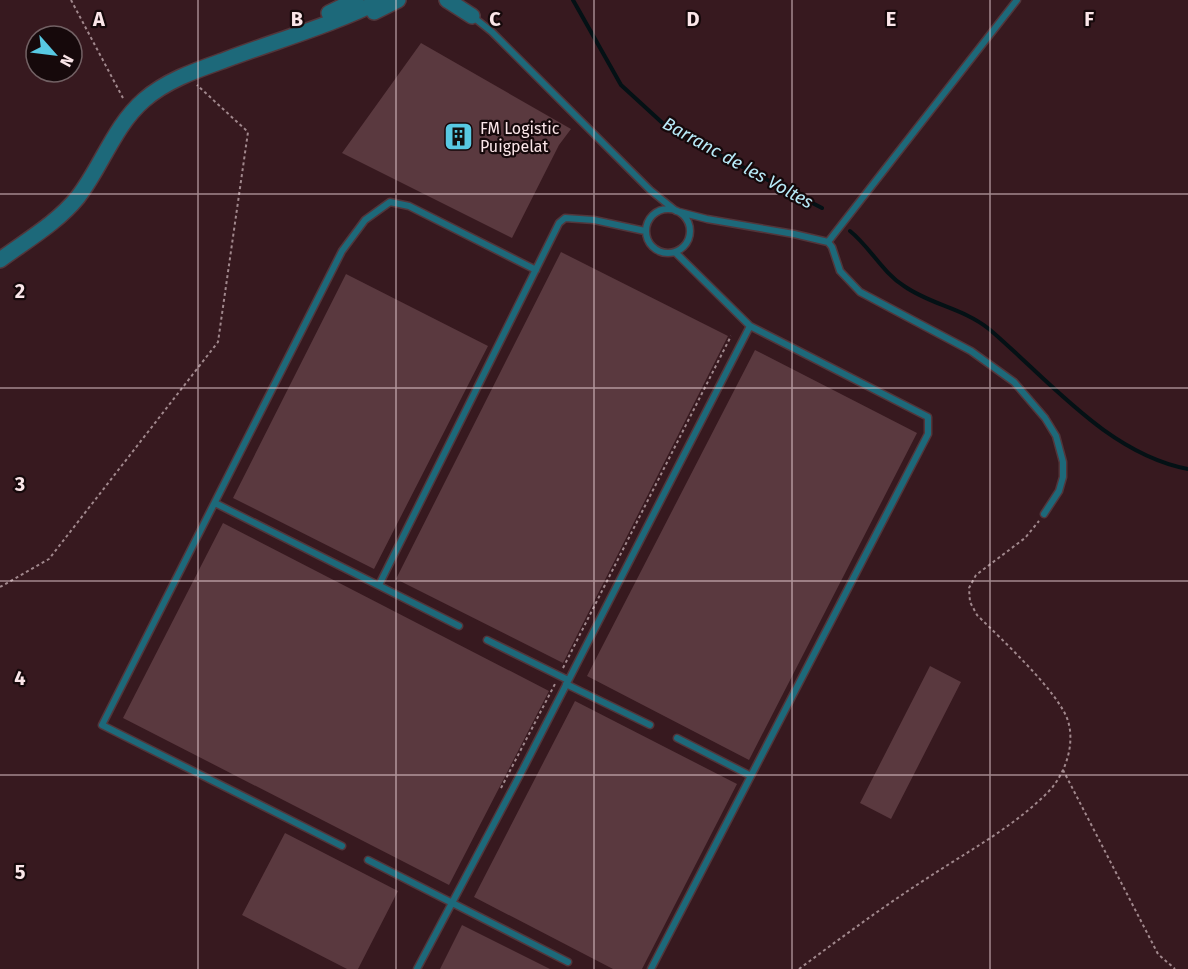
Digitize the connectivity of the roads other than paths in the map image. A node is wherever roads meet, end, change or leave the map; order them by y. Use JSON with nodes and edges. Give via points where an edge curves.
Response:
{"nodes":[{"id":1,"x":356,"y":0,"type":"edge"},
{"id":2,"x":382,"y":0,"type":"edge"},
{"id":3,"x":398,"y":0,"type":"edge"},
{"id":4,"x":447,"y":0,"type":"edge"},
{"id":5,"x":461,"y":0,"type":"edge"},
{"id":6,"x":1017,"y":0,"type":"edge"},
{"id":7,"x":472,"y":16,"type":"junction"},
{"id":8,"x":320,"y":27,"type":"junction"},
{"id":9,"x":269,"y":44,"type":"junction"},
{"id":10,"x":676,"y":211,"type":"junction"},
{"id":11,"x":645,"y":231,"type":"junction"},
{"id":12,"x":828,"y":242,"type":"junction"},
{"id":13,"x":675,"y":252,"type":"junction"},
{"id":14,"x":0,"y":260,"type":"edge"},
{"id":15,"x":536,"y":270,"type":"junction"},
{"id":16,"x":750,"y":327,"type":"junction"},
{"id":17,"x":215,"y":503,"type":"junction"},
{"id":18,"x":1044,"y":514,"type":"road end"},
{"id":19,"x":379,"y":585,"type":"junction"},
{"id":20,"x":459,"y":626,"type":"dead end"},
{"id":21,"x":487,"y":640,"type":"dead end"},
{"id":22,"x":567,"y":682,"type":"junction"},
{"id":23,"x":650,"y":725,"type":"dead end"},
{"id":24,"x":677,"y":738,"type":"dead end"},
{"id":25,"x":751,"y":776,"type":"junction"},
{"id":26,"x":342,"y":846,"type":"dead end"},
{"id":27,"x":368,"y":860,"type":"dead end"},
{"id":28,"x":452,"y":903,"type":"junction"},
{"id":29,"x":568,"y":962,"type":"dead end"},
{"id":30,"x":417,"y":969,"type":"edge"},
{"id":31,"x":651,"y":969,"type":"edge"}],
"edges":[{"from":1,"to":9,"type":"street"},
{"from":2,"to":8,"type":"street"},
{"from":3,"to":8,"type":"street","via":[[342,25]]},
{"from":4,"to":7,"type":"street"},
{"from":5,"to":7,"type":"street"},
{"from":6,"to":12,"type":"lane"},
{"from":7,"to":10,"type":"lane"},
{"from":8,"to":9,"type":"street"},
{"from":9,"to":14,"type":"street","via":[[186,75],[144,99],[77,197],[57,219]]},
{"from":10,"to":11,"type":"lane","via":[[655,213]]},
{"from":10,"to":12,"type":"lane"},
{"from":10,"to":13,"type":"lane","via":[[686,220],[690,233]]},
{"from":11,"to":13,"type":"lane","via":[[656,250]]},
{"from":11,"to":15,"type":"lane","via":[[565,218]]},
{"from":12,"to":18,"type":"lane","via":[[840,271],[860,292],[971,351],[1014,382],[1045,418],[1056,436],[1063,477]]},
{"from":13,"to":16,"type":"lane"},
{"from":15,"to":17,"type":"lane","via":[[409,206],[390,202],[365,220],[342,251]]},
{"from":15,"to":19,"type":"lane"},
{"from":16,"to":22,"type":"lane"},
{"from":16,"to":25,"type":"lane","via":[[928,417],[928,434]]},
{"from":17,"to":19,"type":"lane"},
{"from":17,"to":26,"type":"lane","via":[[102,725]]},
{"from":19,"to":20,"type":"lane"},
{"from":21,"to":22,"type":"lane"},
{"from":22,"to":23,"type":"lane"},
{"from":22,"to":28,"type":"lane"},
{"from":24,"to":25,"type":"lane"},
{"from":25,"to":31,"type":"lane"},
{"from":27,"to":28,"type":"lane"},
{"from":28,"to":29,"type":"lane"},
{"from":28,"to":30,"type":"lane"}]}
